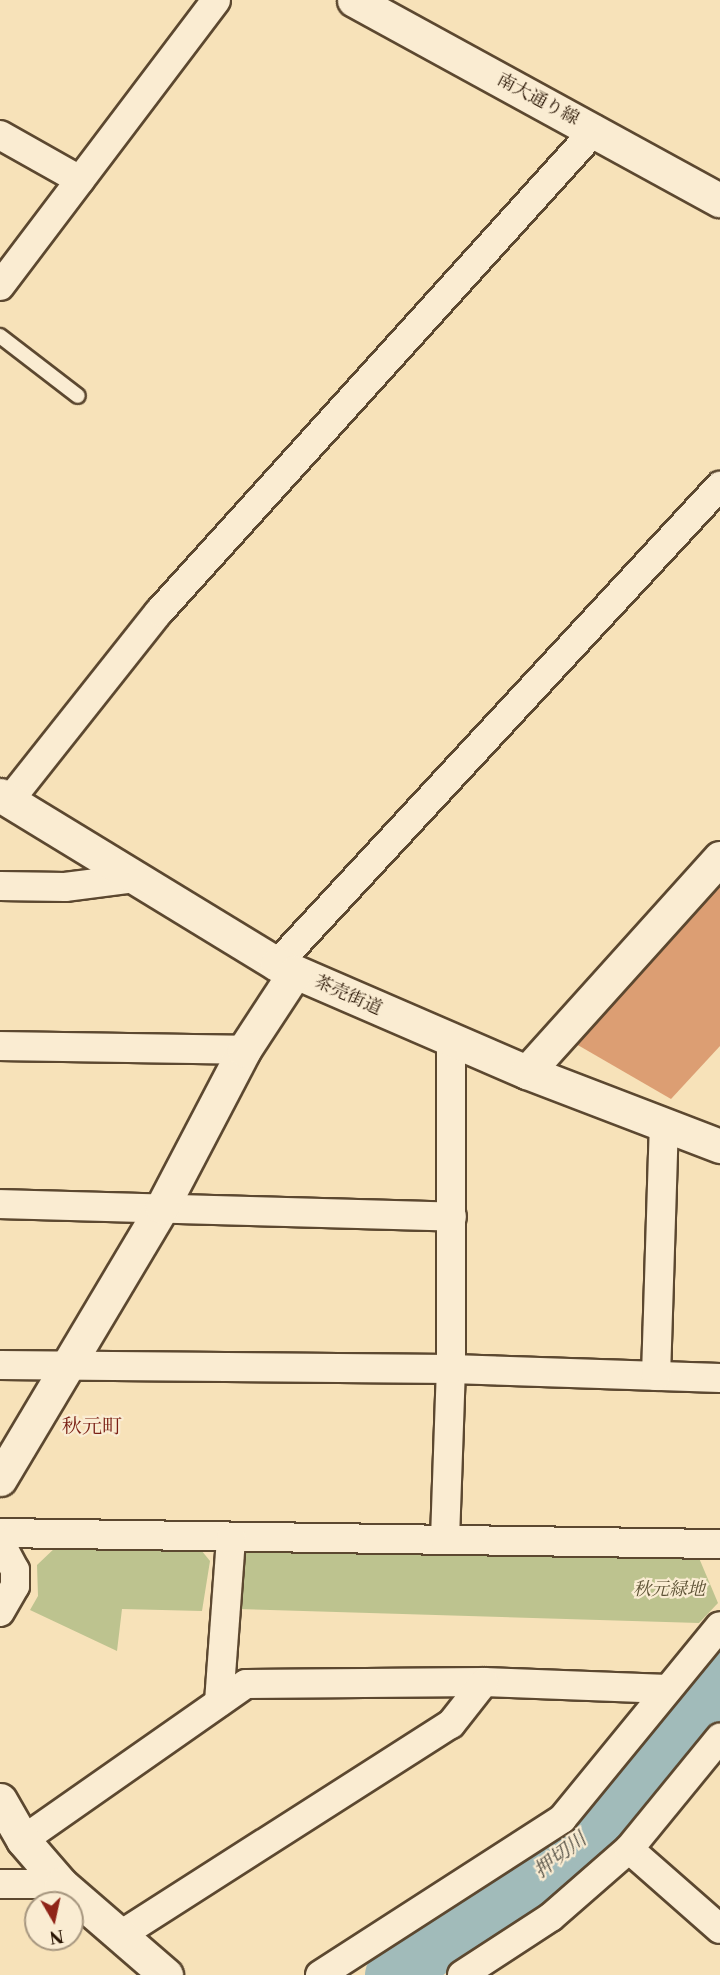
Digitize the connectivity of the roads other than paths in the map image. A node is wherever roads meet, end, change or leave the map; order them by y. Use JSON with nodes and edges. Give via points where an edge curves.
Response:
{"nodes":[{"id":1,"x":216,"y":0,"type":"edge"},
{"id":2,"x":354,"y":0,"type":"edge"},
{"id":3,"x":595,"y":130,"type":"junction"},
{"id":4,"x":0,"y":135,"type":"edge"},
{"id":5,"x":80,"y":180,"type":"junction"},
{"id":6,"x":720,"y":200,"type":"edge"},
{"id":7,"x":0,"y":286,"type":"edge"},
{"id":8,"x":0,"y":336,"type":"edge"},
{"id":9,"x":78,"y":396,"type":"dead end"},
{"id":10,"x":720,"y":486,"type":"edge"},
{"id":11,"x":5,"y":798,"type":"edge"},
{"id":12,"x":720,"y":858,"type":"edge"},
{"id":13,"x":136,"y":878,"type":"junction"},
{"id":14,"x":0,"y":886,"type":"edge"},
{"id":15,"x":286,"y":968,"type":"junction"},
{"id":16,"x":452,"y":1040,"type":"junction"},
{"id":17,"x":0,"y":1046,"type":"edge"},
{"id":18,"x":244,"y":1050,"type":"junction"},
{"id":19,"x":527,"y":1072,"type":"junction"},
{"id":20,"x":664,"y":1126,"type":"junction"},
{"id":21,"x":720,"y":1146,"type":"edge"},
{"id":22,"x":0,"y":1204,"type":"edge"},
{"id":23,"x":162,"y":1207,"type":"junction"},
{"id":24,"x":452,"y":1217,"type":"junction"},
{"id":25,"x":0,"y":1365,"type":"edge"},
{"id":26,"x":70,"y":1366,"type":"junction"},
{"id":27,"x":451,"y":1369,"type":"junction"},
{"id":28,"x":656,"y":1376,"type":"junction"},
{"id":29,"x":720,"y":1378,"type":"edge"},
{"id":30,"x":0,"y":1479,"type":"edge"},
{"id":31,"x":0,"y":1533,"type":"edge"},
{"id":32,"x":231,"y":1537,"type":"junction"},
{"id":33,"x":445,"y":1539,"type":"junction"},
{"id":34,"x":0,"y":1542,"type":"edge"},
{"id":35,"x":720,"y":1544,"type":"edge"},
{"id":36,"x":0,"y":1612,"type":"edge"},
{"id":37,"x":720,"y":1626,"type":"edge"},
{"id":38,"x":484,"y":1682,"type":"junction"},
{"id":39,"x":668,"y":1689,"type":"junction"},
{"id":40,"x":219,"y":1702,"type":"junction"},
{"id":41,"x":720,"y":1738,"type":"edge"},
{"id":42,"x":0,"y":1800,"type":"edge"},
{"id":43,"x":23,"y":1840,"type":"junction"},
{"id":44,"x":629,"y":1849,"type":"junction"},
{"id":45,"x":0,"y":1884,"type":"edge"},
{"id":46,"x":60,"y":1884,"type":"junction"},
{"id":47,"x":720,"y":1929,"type":"edge"},
{"id":48,"x":119,"y":1936,"type":"junction"},
{"id":49,"x":468,"y":1974,"type":"edge"},
{"id":50,"x":166,"y":1975,"type":"edge"},
{"id":51,"x":320,"y":1975,"type":"edge"}],
"edges":[{"from":1,"to":5,"type":"street"},
{"from":2,"to":3,"type":"street","name":"南大通り線"},
{"from":3,"to":6,"type":"street","name":"南大通り線"},
{"from":3,"to":11,"type":"street","via":[[159,612]]},
{"from":4,"to":5,"type":"street"},
{"from":5,"to":7,"type":"street"},
{"from":8,"to":9,"type":"lane"},
{"from":10,"to":15,"type":"street"},
{"from":11,"to":13,"type":"street","name":"茶売街道"},
{"from":12,"to":19,"type":"street"},
{"from":13,"to":14,"type":"street","via":[[65,886]]},
{"from":13,"to":15,"type":"street","name":"茶売街道"},
{"from":15,"to":16,"type":"street","name":"茶売街道"},
{"from":15,"to":18,"type":"street"},
{"from":16,"to":19,"type":"street","name":"茶売街道"},
{"from":16,"to":24,"type":"street"},
{"from":17,"to":18,"type":"street"},
{"from":18,"to":23,"type":"street"},
{"from":19,"to":20,"type":"street","name":"茶売街道"},
{"from":20,"to":21,"type":"street","name":"茶売街道"},
{"from":20,"to":28,"type":"street"},
{"from":22,"to":23,"type":"street"},
{"from":23,"to":24,"type":"street"},
{"from":23,"to":26,"type":"street"},
{"from":24,"to":27,"type":"street"},
{"from":25,"to":26,"type":"street"},
{"from":26,"to":27,"type":"street"},
{"from":26,"to":30,"type":"street"},
{"from":27,"to":28,"type":"street"},
{"from":27,"to":33,"type":"street"},
{"from":28,"to":29,"type":"street"},
{"from":31,"to":32,"type":"street"},
{"from":32,"to":33,"type":"street"},
{"from":32,"to":40,"type":"street"},
{"from":33,"to":35,"type":"street"},
{"from":34,"to":36,"type":"street","via":[[15,1570],[15,1586]]},
{"from":37,"to":39,"type":"street"},
{"from":38,"to":39,"type":"street"},
{"from":38,"to":40,"type":"street","via":[[246,1684]]},
{"from":38,"to":48,"type":"street","via":[[451,1724]]},
{"from":39,"to":51,"type":"street","via":[[562,1819]]},
{"from":40,"to":43,"type":"street"},
{"from":41,"to":44,"type":"street"},
{"from":42,"to":43,"type":"street"},
{"from":43,"to":46,"type":"street"},
{"from":44,"to":47,"type":"street"},
{"from":44,"to":49,"type":"street","via":[[550,1917]]},
{"from":45,"to":46,"type":"street"},
{"from":46,"to":48,"type":"street"},
{"from":48,"to":50,"type":"street"}]}
